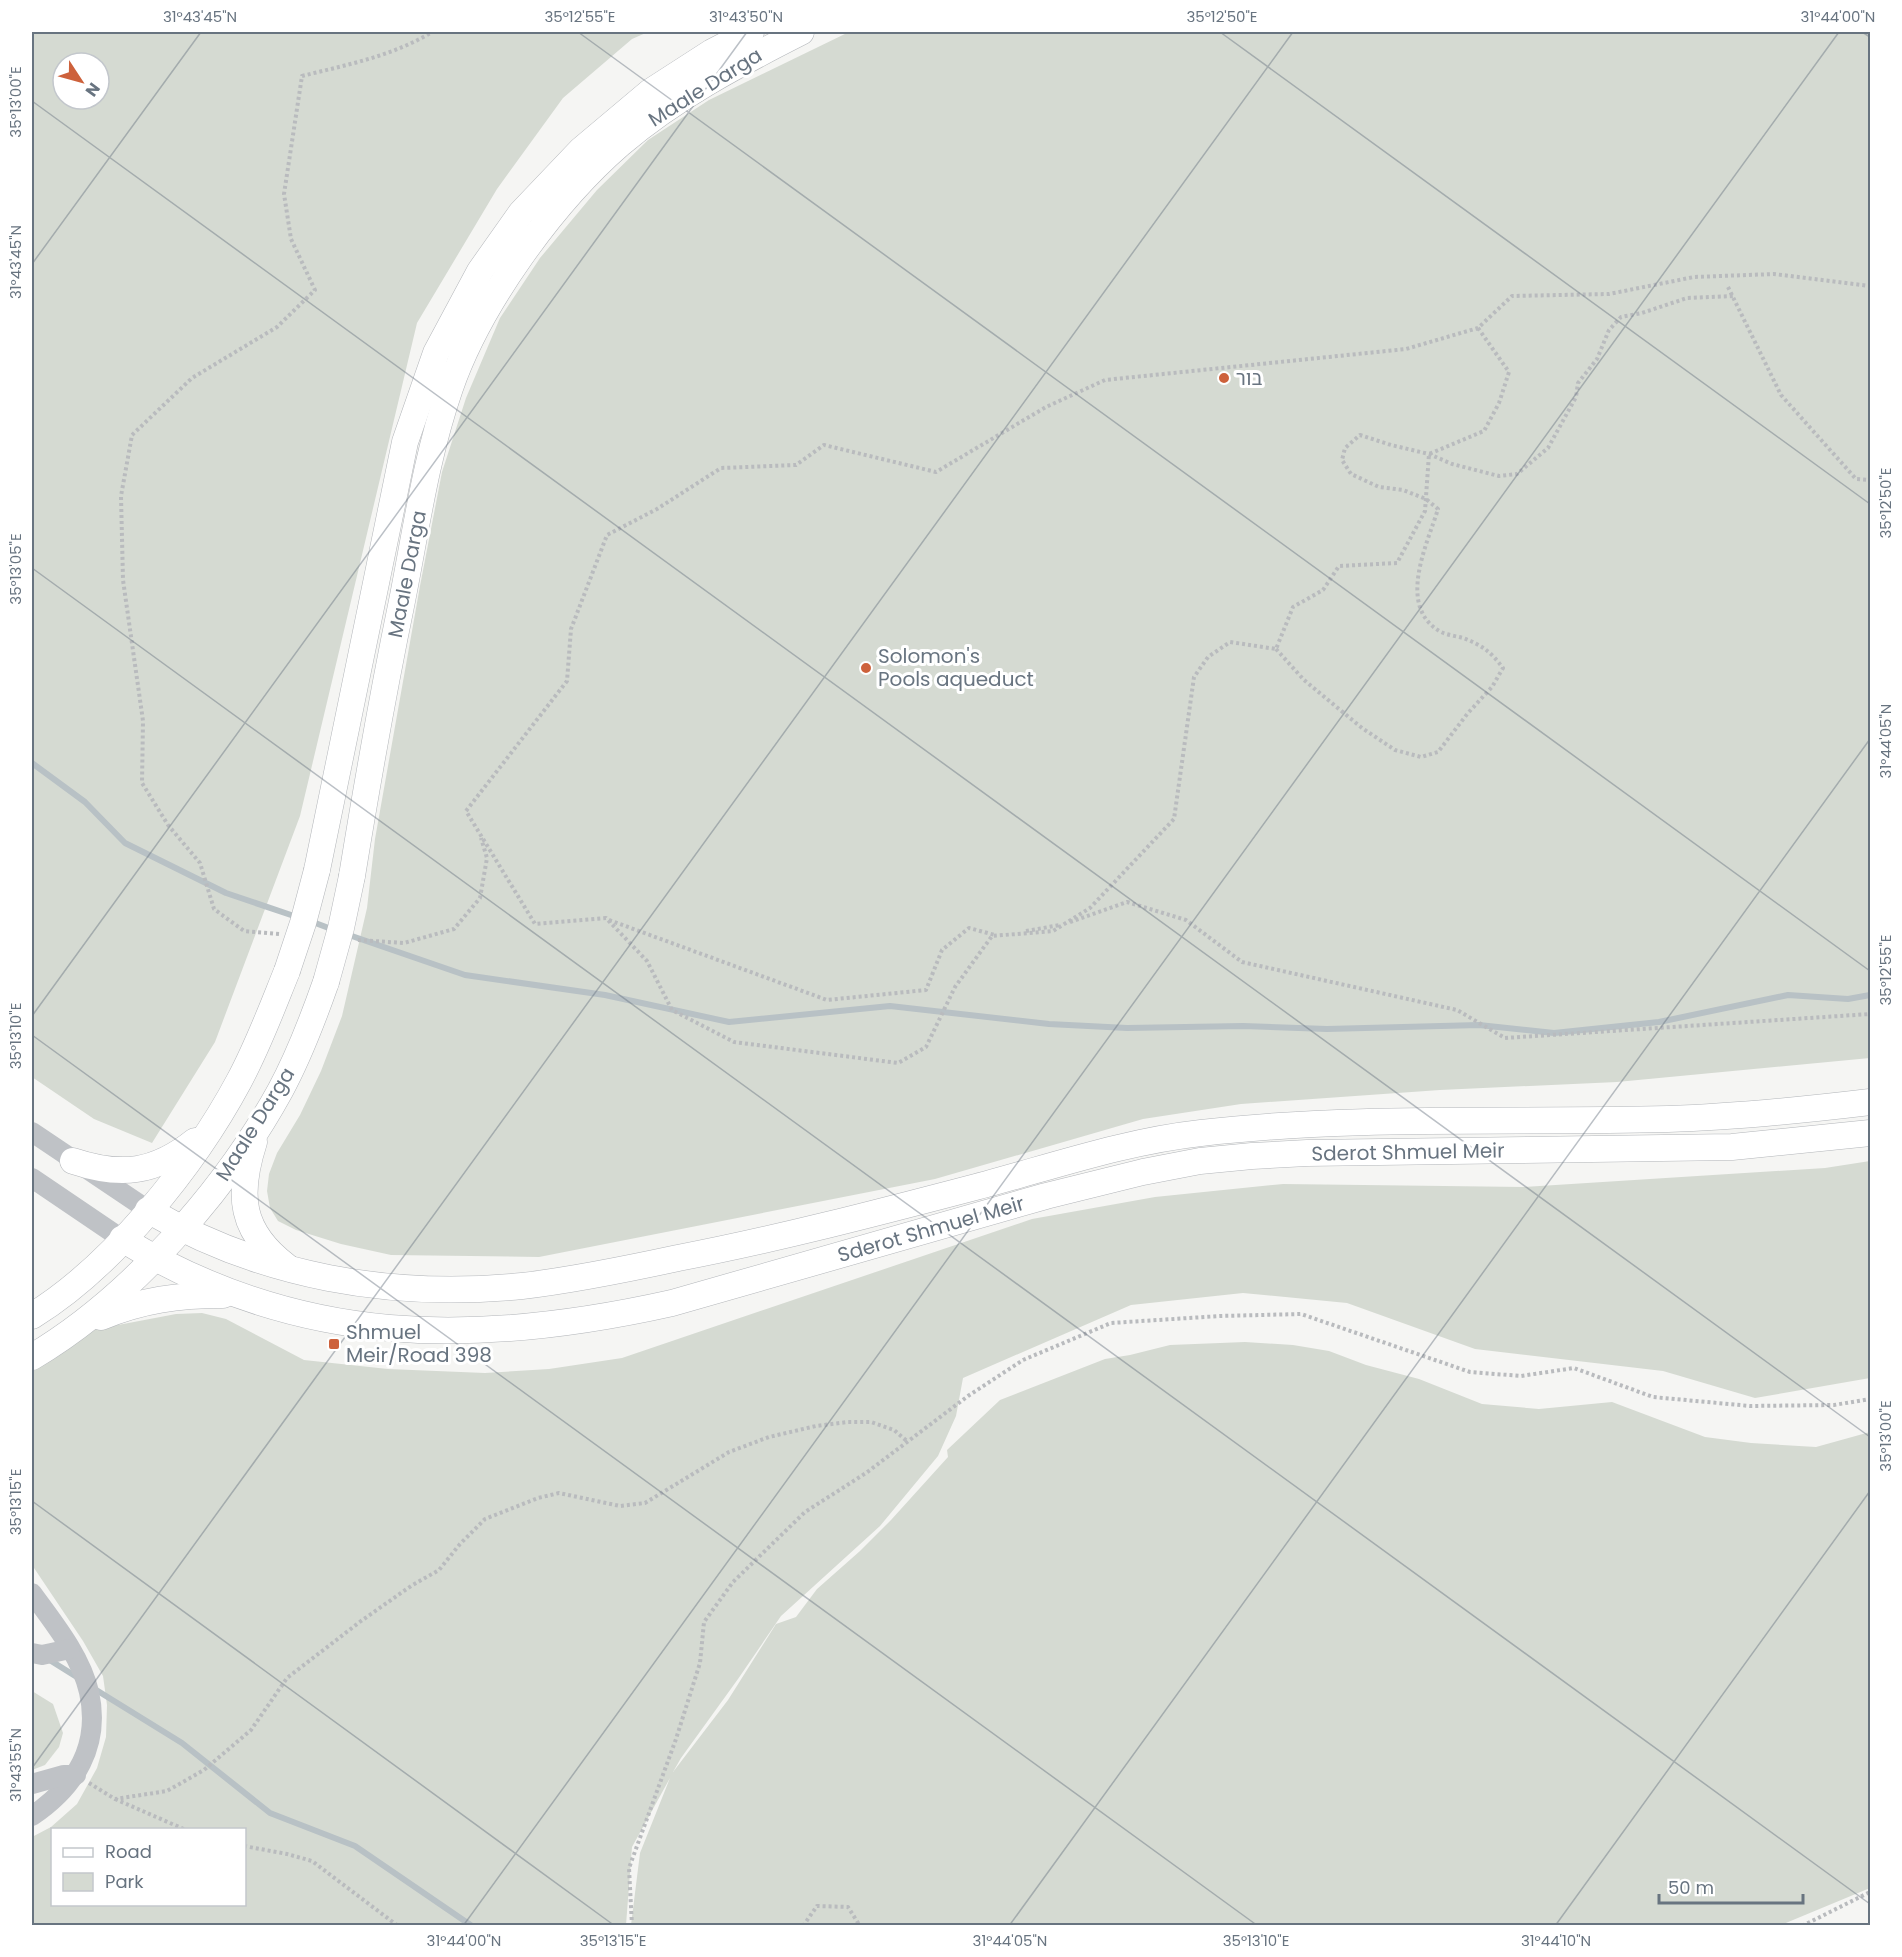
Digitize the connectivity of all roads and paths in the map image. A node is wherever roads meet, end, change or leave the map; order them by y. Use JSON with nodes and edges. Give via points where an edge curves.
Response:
{"nodes":[{"id":1,"x":432,"y":32,"type":"edge"},
{"id":2,"x":751,"y":32,"type":"edge"},
{"id":3,"x":801,"y":32,"type":"edge"},
{"id":4,"x":1870,"y":286,"type":"edge"},
{"id":5,"x":1728,"y":287,"type":"dead end"},
{"id":6,"x":1733,"y":296,"type":"junction"},
{"id":7,"x":1478,"y":328,"type":"junction"},
{"id":8,"x":1429,"y":454,"type":"junction"},
{"id":9,"x":1870,"y":480,"type":"edge"},
{"id":10,"x":1426,"y":499,"type":"junction"},
{"id":11,"x":1276,"y":649,"type":"junction"},
{"id":12,"x":479,"y":832,"type":"junction"},
{"id":13,"x":606,"y":918,"type":"junction"},
{"id":14,"x":1063,"y":924,"type":"junction"},
{"id":15,"x":288,"y":935,"type":"dead end"},
{"id":16,"x":1000,"y":936,"type":"junction"},
{"id":17,"x":354,"y":940,"type":"dead end"},
{"id":18,"x":1870,"y":1014,"type":"edge"},
{"id":19,"x":1870,"y":1102,"type":"edge"},
{"id":20,"x":213,"y":1125,"type":"junction"},
{"id":21,"x":259,"y":1126,"type":"junction"},
{"id":22,"x":32,"y":1132,"type":"edge"},
{"id":23,"x":1870,"y":1133,"type":"edge"},
{"id":24,"x":73,"y":1161,"type":"junction"},
{"id":25,"x":32,"y":1178,"type":"edge"},
{"id":26,"x":148,"y":1210,"type":"junction"},
{"id":27,"x":180,"y":1229,"type":"junction"},
{"id":28,"x":122,"y":1239,"type":"junction"},
{"id":29,"x":154,"y":1258,"type":"junction"},
{"id":30,"x":293,"y":1272,"type":"junction"},
{"id":31,"x":238,"y":1295,"type":"junction"},
{"id":32,"x":32,"y":1316,"type":"edge"},
{"id":33,"x":81,"y":1325,"type":"junction"},
{"id":34,"x":32,"y":1357,"type":"edge"},
{"id":35,"x":1870,"y":1399,"type":"edge"},
{"id":36,"x":908,"y":1442,"type":"junction"},
{"id":37,"x":32,"y":1593,"type":"edge"},
{"id":38,"x":70,"y":1649,"type":"junction"},
{"id":39,"x":32,"y":1653,"type":"edge"},
{"id":40,"x":76,"y":1775,"type":"junction"},
{"id":41,"x":32,"y":1784,"type":"edge"},
{"id":42,"x":115,"y":1799,"type":"junction"},
{"id":43,"x":32,"y":1816,"type":"edge"},
{"id":44,"x":181,"y":1828,"type":"edge"},
{"id":45,"x":246,"y":1846,"type":"edge"},
{"id":46,"x":1870,"y":1892,"type":"edge"},
{"id":47,"x":398,"y":1926,"type":"edge"},
{"id":48,"x":632,"y":1926,"type":"edge"},
{"id":49,"x":803,"y":1926,"type":"edge"},
{"id":50,"x":860,"y":1926,"type":"edge"},
{"id":51,"x":1802,"y":1926,"type":"edge"}],
"edges":[{"from":1,"to":15,"type":"path","via":[[414,43],[363,61],[302,76],[284,194],[291,239],[315,290],[277,327],[192,378],[132,435],[121,496],[123,580],[143,721],[142,783],[168,825],[200,863],[214,909],[244,931]]},
{"from":2,"to":20,"type":"main road","name":"Maale Darga","bridge":true,"via":[[650,92],[581,150],[521,213],[480,271],[436,353],[403,453],[303,923],[254,1051]]},
{"from":3,"to":21,"type":"main road","name":"Maale Darga","bridge":true,"via":[[696,88],[619,144],[540,231],[498,290],[470,340],[450,387],[430,459],[372,748],[341,928],[308,1034]]},
{"from":4,"to":7,"type":"path","via":[[1774,274],[1694,277],[1609,294],[1512,296]]},
{"from":5,"to":6,"type":"path"},
{"from":6,"to":8,"type":"path","via":[[1687,298],[1621,317],[1578,383],[1576,397],[1548,448],[1517,474],[1499,476]]},
{"from":6,"to":9,"type":"path","via":[[1781,395],[1856,479]]},
{"from":7,"to":8,"type":"path","via":[[1509,372],[1499,403],[1484,431]]},
{"from":7,"to":12,"type":"path","via":[[1406,350],[1105,380],[1046,407],[936,472],[824,446],[796,465],[721,468],[607,535],[571,629],[567,681],[466,811]]},
{"from":8,"to":10,"type":"path"},
{"from":8,"to":10,"type":"path","via":[[1360,435],[1346,448],[1342,460],[1351,474],[1379,487],[1403,490]]},
{"from":10,"to":11,"type":"path","via":[[1425,511],[1397,563],[1339,566],[1323,590],[1293,607]]},
{"from":10,"to":11,"type":"path","via":[[1438,509],[1418,573],[1418,603],[1423,617],[1441,632],[1491,651],[1503,668],[1438,752],[1421,757],[1395,750],[1304,680]]},
{"from":11,"to":14,"type":"path","via":[[1230,642],[1208,657],[1194,677],[1174,819],[1090,908]]},
{"from":12,"to":13,"type":"path","via":[[535,924]]},
{"from":12,"to":17,"type":"path","via":[[487,858],[480,898],[454,929],[404,943]]},
{"from":13,"to":16,"type":"path","via":[[827,1000],[926,990],[942,950],[969,928]]},
{"from":13,"to":16,"type":"path","via":[[647,961],[672,1010],[734,1042],[898,1064],[926,1047],[955,987],[992,936]]},
{"from":14,"to":16,"type":"path","via":[[1053,931]]},
{"from":14,"to":18,"type":"path","via":[[1127,902],[1186,920],[1242,962],[1456,1010],[1505,1038]]},
{"from":19,"to":30,"type":"main road","name":"Sderot Shmuel Meir","via":[[1728,1117],[1357,1122],[1198,1133],[1146,1142],[761,1242],[522,1286],[417,1288],[362,1284]]},
{"from":20,"to":24,"type":"main road","via":[[187,1147],[143,1169],[122,1172]]},
{"from":20,"to":26,"type":"main road","name":"Maale Darga"},
{"from":21,"to":27,"type":"main road","name":"Maale Darga"},
{"from":21,"to":30,"type":"main road","via":[[245,1179],[247,1216],[258,1241]]},
{"from":22,"to":24,"type":"street","name":"Sderot Shmuel Meir"},
{"from":23,"to":31,"type":"main road","name":"Sderot Shmuel Meir","via":[[1732,1147],[1307,1154],[1200,1161],[1046,1196],[672,1303],[557,1325],[440,1332],[392,1329],[274,1307]]},
{"from":24,"to":26,"type":"street","name":"Sderot Shmuel Meir"},
{"from":25,"to":28,"type":"street","name":"Sderot Shmuel Meir"},
{"from":26,"to":27,"type":"main road","name":"Sderot Shmuel Meir"},
{"from":26,"to":28,"type":"main road","name":"Maale Darga"},
{"from":27,"to":29,"type":"main road","name":"Maale Darga"},
{"from":27,"to":30,"type":"main road","name":"Sderot Shmuel Meir","via":[[213,1245]]},
{"from":28,"to":29,"type":"main road","name":"Sderot Shmuel Meir"},
{"from":28,"to":32,"type":"main road","name":"Maale Darga","via":[[86,1275]]},
{"from":29,"to":31,"type":"main road","name":"Sderot Shmuel Meir"},
{"from":29,"to":33,"type":"main road","name":"Maale Darga"},
{"from":31,"to":33,"type":"main road","via":[[188,1295],[147,1301]]},
{"from":33,"to":34,"type":"main road"},
{"from":35,"to":36,"type":"path","via":[[1834,1405],[1750,1406],[1653,1397],[1574,1368],[1521,1376],[1470,1372],[1301,1314],[1220,1316],[1111,1323],[1023,1360]]},
{"from":36,"to":42,"type":"path","via":[[894,1430],[871,1422],[816,1426],[729,1452],[645,1503],[620,1506],[559,1493],[485,1519],[439,1570],[361,1621],[287,1678],[251,1730],[204,1770],[167,1791]]},
{"from":36,"to":48,"type":"path","via":[[805,1512],[733,1582],[704,1622],[700,1663],[629,1868]]},
{"from":37,"to":38,"type":"street"},
{"from":38,"to":39,"type":"street"},
{"from":38,"to":40,"type":"street","via":[[89,1691],[91,1709],[85,1754]]},
{"from":40,"to":41,"type":"street"},
{"from":40,"to":42,"type":"path"},
{"from":40,"to":43,"type":"street"},
{"from":42,"to":44,"type":"path"},
{"from":45,"to":47,"type":"path","via":[[312,1861]]},
{"from":46,"to":51,"type":"path"},
{"from":49,"to":50,"type":"path","via":[[817,1906],[848,1907]]}]}
